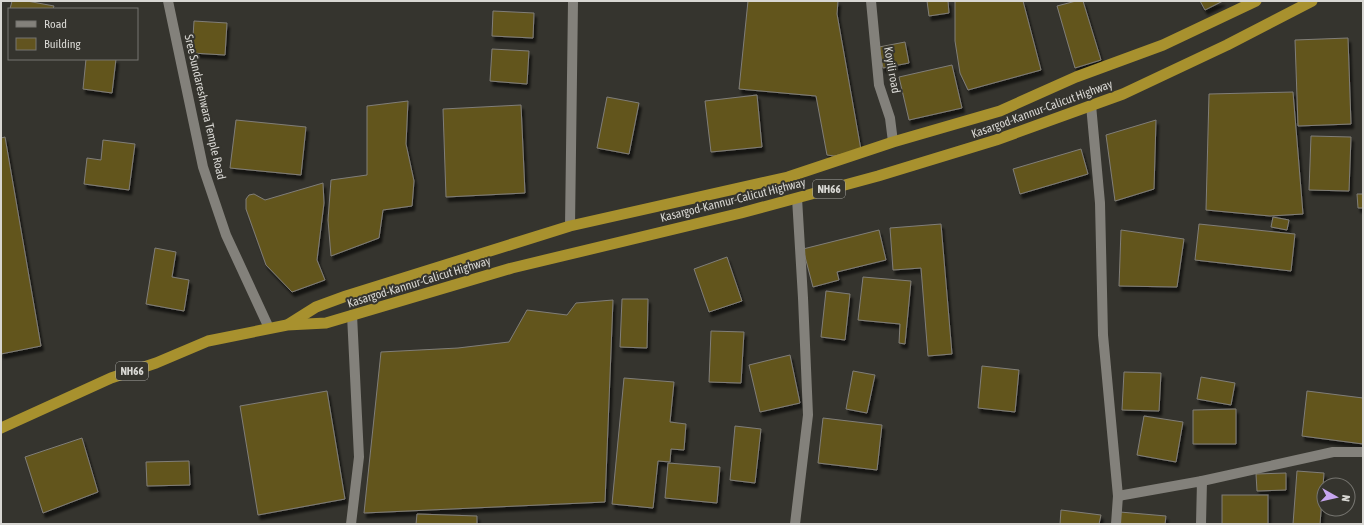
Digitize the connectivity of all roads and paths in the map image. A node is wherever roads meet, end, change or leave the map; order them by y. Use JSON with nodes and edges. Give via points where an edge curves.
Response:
{"nodes":[{"id":1,"x":168,"y":1,"type":"edge"},
{"id":2,"x":573,"y":1,"type":"edge"},
{"id":3,"x":871,"y":1,"type":"edge"},
{"id":4,"x":1256,"y":1,"type":"edge"},
{"id":5,"x":1312,"y":1,"type":"edge"},
{"id":6,"x":1091,"y":105,"type":"junction"},
{"id":7,"x":893,"y":142,"type":"junction"},
{"id":8,"x":796,"y":198,"type":"junction"},
{"id":9,"x":570,"y":226,"type":"junction"},
{"id":10,"x":352,"y":315,"type":"junction"},
{"id":11,"x":287,"y":325,"type":"junction"},
{"id":12,"x":269,"y":328,"type":"junction"},
{"id":13,"x":1,"y":428,"type":"edge"},
{"id":14,"x":1363,"y":452,"type":"edge"},
{"id":15,"x":1202,"y":482,"type":"junction"},
{"id":16,"x":1118,"y":496,"type":"junction"},
{"id":17,"x":351,"y":524,"type":"edge"},
{"id":18,"x":795,"y":524,"type":"edge"},
{"id":19,"x":1116,"y":524,"type":"edge"},
{"id":20,"x":1201,"y":524,"type":"edge"}],
"edges":[{"from":1,"to":12,"type":"street","name":"Sree Sundareshwara Temple Road","via":[[203,167],[226,235]]},
{"from":2,"to":9,"type":"street"},
{"from":3,"to":7,"type":"street","name":"Koyili road","via":[[879,85],[890,118]]},
{"from":4,"to":7,"type":"highway","name":"Kasargod-Kannur-Calicut Highway","number":"NH66","via":[[1163,45],[1076,77],[1000,111]]},
{"from":5,"to":6,"type":"highway","name":"Kasargod-Kannur-Calicut Highway","number":"NH66","via":[[1123,94]]},
{"from":6,"to":8,"type":"highway","name":"Kasargod-Kannur-Calicut Highway","number":"NH66","via":[[996,140]]},
{"from":6,"to":16,"type":"street","via":[[1100,203],[1103,335]]},
{"from":7,"to":9,"type":"highway","name":"Kasargod-Kannur-Calicut Highway","number":"NH66","via":[[788,177]]},
{"from":8,"to":10,"type":"highway","name":"Kasargod-Kannur-Calicut Highway","number":"NH66","via":[[512,268]]},
{"from":8,"to":18,"type":"street","via":[[808,415]]},
{"from":9,"to":11,"type":"highway","name":"Kasargod-Kannur-Calicut Highway","number":"NH66","via":[[316,307]]},
{"from":10,"to":11,"type":"highway","name":"Kasargod-Kannur-Calicut Highway","number":"NH66","via":[[326,323]]},
{"from":10,"to":17,"type":"street","via":[[359,457]]},
{"from":11,"to":12,"type":"highway","name":"Kasargod-Kannur-Calicut Highway"},
{"from":12,"to":13,"type":"highway","number":"NH66","via":[[208,341],[156,363],[111,378]]},
{"from":14,"to":15,"type":"street","via":[[1333,452]]},
{"from":15,"to":16,"type":"street"},
{"from":15,"to":20,"type":"street"},
{"from":16,"to":19,"type":"street"}]}
